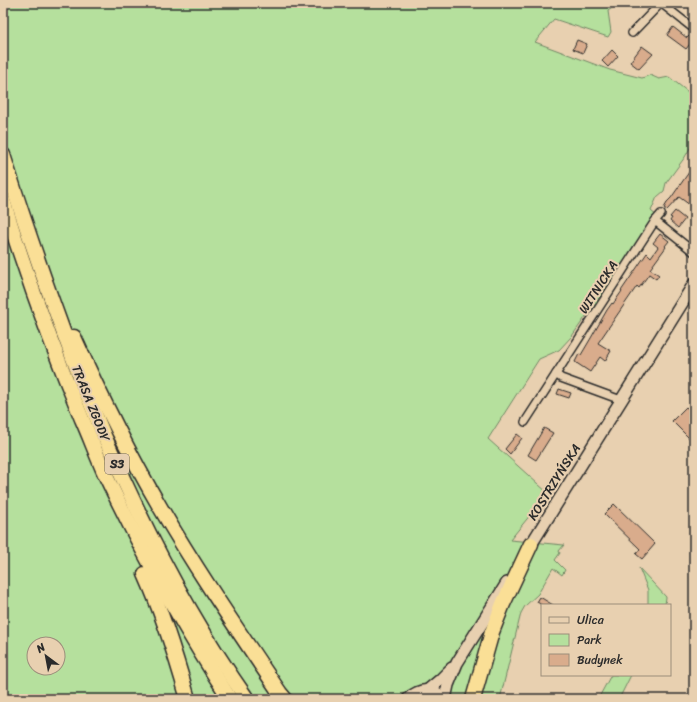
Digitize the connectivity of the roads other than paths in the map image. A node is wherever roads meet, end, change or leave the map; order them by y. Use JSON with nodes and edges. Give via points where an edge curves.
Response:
{"nodes":[{"id":1,"x":694,"y":29,"type":"edge"},
{"id":2,"x":632,"y":33,"type":"dead end"},
{"id":3,"x":3,"y":155,"type":"edge"},
{"id":4,"x":3,"y":200,"type":"edge"},
{"id":5,"x":661,"y":214,"type":"dead end"},
{"id":6,"x":24,"y":221,"type":"junction"},
{"id":7,"x":654,"y":221,"type":"junction"},
{"id":8,"x":694,"y":252,"type":"edge"},
{"id":9,"x":694,"y":284,"type":"edge"},
{"id":10,"x":556,"y":374,"type":"junction"},
{"id":11,"x":621,"y":400,"type":"junction"},
{"id":12,"x":525,"y":422,"type":"dead end"},
{"id":13,"x":105,"y":473,"type":"junction"},
{"id":14,"x":531,"y":544,"type":"junction"},
{"id":15,"x":457,"y":663,"type":"junction"},
{"id":16,"x":428,"y":690,"type":"junction"},
{"id":17,"x":188,"y":699,"type":"edge"},
{"id":18,"x":230,"y":699,"type":"edge"},
{"id":19,"x":247,"y":699,"type":"edge"},
{"id":20,"x":285,"y":699,"type":"edge"},
{"id":21,"x":408,"y":699,"type":"edge"},
{"id":22,"x":444,"y":699,"type":"edge"},
{"id":23,"x":473,"y":699,"type":"edge"}],
"edges":[{"from":1,"to":2,"type":"street","via":[[661,3]]},
{"from":3,"to":6,"type":"highway","name":"TRASA ZGODY","number":"S3"},
{"from":4,"to":13,"type":"highway","name":"TRASA ZGODY","number":"S3","via":[[47,330]]},
{"from":5,"to":7,"type":"street","name":"WITNICKA"},
{"from":6,"to":19,"type":"highway","name":"TRASA ZGODY","number":"S3","via":[[79,376],[130,492],[183,596]]},
{"from":6,"to":20,"type":"highway","via":[[88,370],[140,473],[189,556]]},
{"from":7,"to":8,"type":"street"},
{"from":7,"to":10,"type":"street","name":"WITNICKA"},
{"from":9,"to":11,"type":"main road","name":"KOSTRZYŃSKA"},
{"from":10,"to":11,"type":"street"},
{"from":10,"to":12,"type":"street","name":"WITNICKA"},
{"from":11,"to":14,"type":"main road","name":"KOSTRZYŃSKA"},
{"from":13,"to":17,"type":"highway","via":[[122,524],[152,590]]},
{"from":13,"to":18,"type":"highway","name":"TRASA ZGODY","number":"S3","via":[[175,610]]},
{"from":14,"to":15,"type":"main road","name":"KOSTRZYŃSKA"},
{"from":14,"to":23,"type":"highway","via":[[495,625]]},
{"from":15,"to":16,"type":"main road"},
{"from":15,"to":22,"type":"main road","name":"KOSTRZYŃSKA"},
{"from":16,"to":21,"type":"main road","via":[[417,692]]},
{"from":16,"to":22,"type":"main road"}]}
